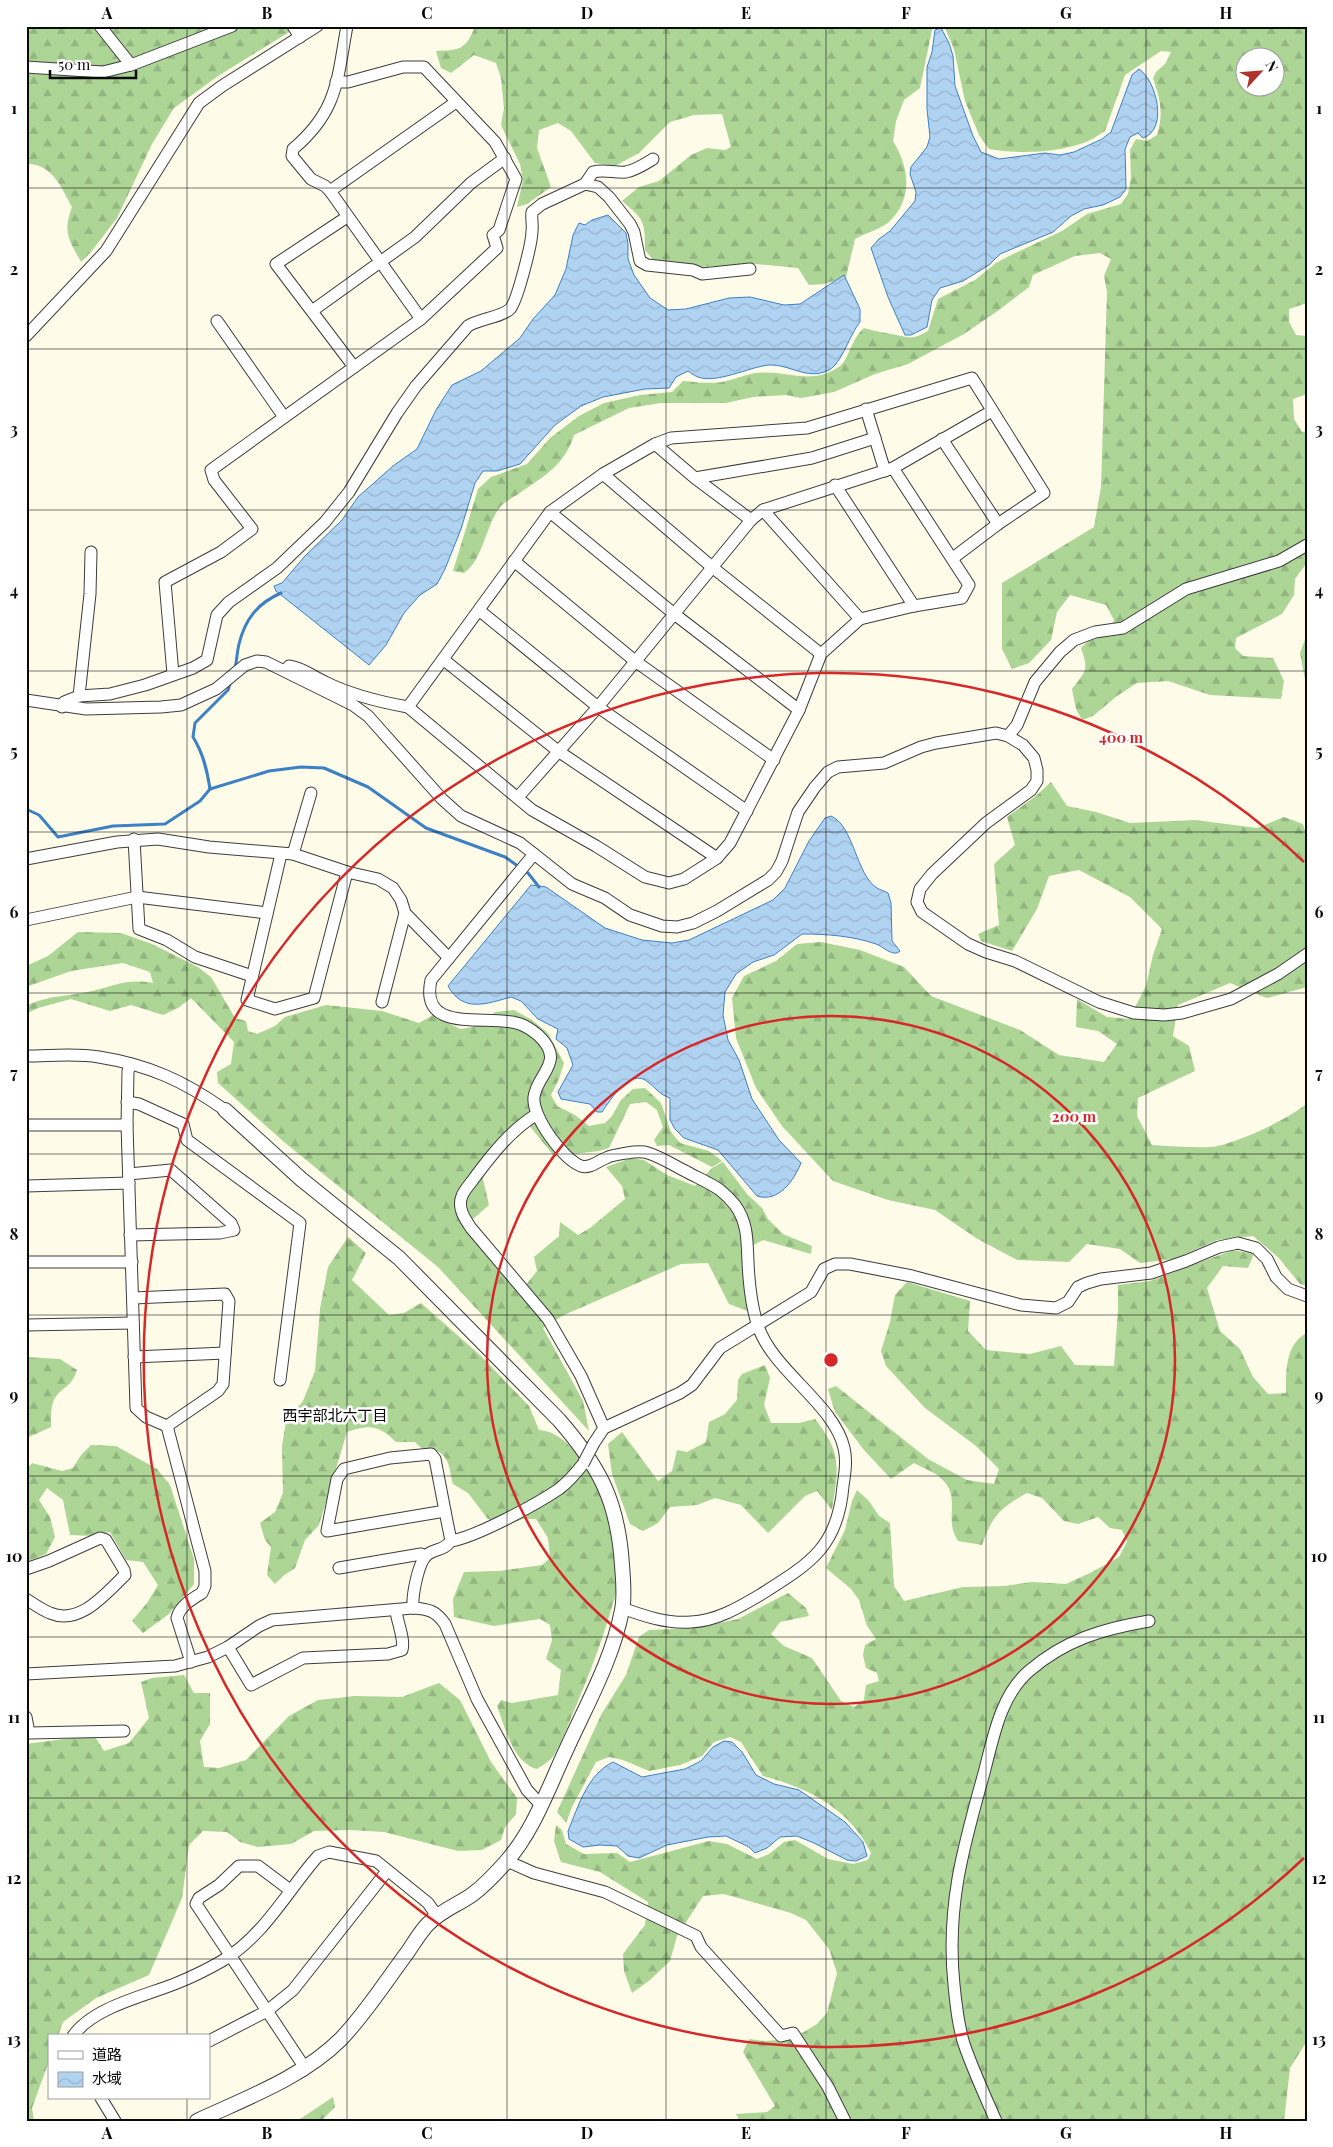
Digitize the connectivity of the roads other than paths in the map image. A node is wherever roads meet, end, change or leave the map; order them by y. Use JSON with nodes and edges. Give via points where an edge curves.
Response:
{"nodes":[{"id":1,"x":100,"y":26,"type":"edge"},
{"id":2,"x":232,"y":26,"type":"edge"},
{"id":3,"x":293,"y":26,"type":"edge"},
{"id":4,"x":317,"y":26,"type":"edge"},
{"id":5,"x":347,"y":26,"type":"edge"},
{"id":6,"x":300,"y":37,"type":"junction"},
{"id":7,"x":132,"y":65,"type":"junction"},
{"id":8,"x":26,"y":67,"type":"edge"},
{"id":9,"x":336,"y":82,"type":"junction"},
{"id":10,"x":456,"y":102,"type":"junction"},
{"id":11,"x":505,"y":158,"type":"junction"},
{"id":12,"x":653,"y":159,"type":"dead end"},
{"id":13,"x":585,"y":184,"type":"junction"},
{"id":14,"x":330,"y":192,"type":"junction"},
{"id":15,"x":347,"y":217,"type":"junction"},
{"id":16,"x":380,"y":262,"type":"junction"},
{"id":17,"x":750,"y":269,"type":"dead end"},
{"id":18,"x":312,"y":311,"type":"junction"},
{"id":19,"x":421,"y":319,"type":"junction"},
{"id":20,"x":217,"y":320,"type":"dead end"},
{"id":21,"x":26,"y":336,"type":"edge"},
{"id":22,"x":354,"y":367,"type":"junction"},
{"id":23,"x":866,"y":409,"type":"junction"},
{"id":24,"x":992,"y":411,"type":"junction"},
{"id":25,"x":284,"y":417,"type":"junction"},
{"id":26,"x":875,"y":438,"type":"junction"},
{"id":27,"x":942,"y":439,"type":"junction"},
{"id":28,"x":655,"y":444,"type":"junction"},
{"id":29,"x":889,"y":470,"type":"junction"},
{"id":30,"x":603,"y":474,"type":"junction"},
{"id":31,"x":694,"y":478,"type":"junction"},
{"id":32,"x":835,"y":485,"type":"junction"},
{"id":33,"x":763,"y":510,"type":"junction"},
{"id":34,"x":550,"y":512,"type":"junction"},
{"id":35,"x":751,"y":520,"type":"junction"},
{"id":36,"x":998,"y":524,"type":"junction"},
{"id":37,"x":1307,"y":545,"type":"edge"},
{"id":38,"x":90,"y":552,"type":"dead end"},
{"id":39,"x":953,"y":558,"type":"junction"},
{"id":40,"x":514,"y":561,"type":"junction"},
{"id":41,"x":712,"y":567,"type":"junction"},
{"id":42,"x":914,"y":606,"type":"junction"},
{"id":43,"x":480,"y":611,"type":"junction"},
{"id":44,"x":673,"y":613,"type":"junction"},
{"id":45,"x":860,"y":620,"type":"junction"},
{"id":46,"x":821,"y":654,"type":"junction"},
{"id":47,"x":444,"y":660,"type":"junction"},
{"id":48,"x":636,"y":660,"type":"junction"},
{"id":49,"x":286,"y":671,"type":"junction"},
{"id":50,"x":173,"y":674,"type":"junction"},
{"id":51,"x":79,"y":696,"type":"junction"},
{"id":52,"x":26,"y":700,"type":"edge"},
{"id":53,"x":598,"y":706,"type":"junction"},
{"id":54,"x":62,"y":707,"type":"junction"},
{"id":55,"x":408,"y":707,"type":"junction"},
{"id":56,"x":799,"y":710,"type":"junction"},
{"id":57,"x":1008,"y":736,"type":"junction"},
{"id":58,"x":558,"y":751,"type":"junction"},
{"id":59,"x":774,"y":760,"type":"junction"},
{"id":60,"x":311,"y":792,"type":"dead end"},
{"id":61,"x":518,"y":797,"type":"junction"},
{"id":62,"x":747,"y":811,"type":"junction"},
{"id":63,"x":134,"y":839,"type":"junction"},
{"id":64,"x":287,"y":854,"type":"junction"},
{"id":65,"x":534,"y":854,"type":"junction"},
{"id":66,"x":716,"y":858,"type":"junction"},
{"id":67,"x":26,"y":859,"type":"edge"},
{"id":68,"x":346,"y":872,"type":"junction"},
{"id":69,"x":137,"y":898,"type":"junction"},
{"id":70,"x":267,"y":913,"type":"junction"},
{"id":71,"x":405,"y":913,"type":"junction"},
{"id":72,"x":26,"y":920,"type":"edge"},
{"id":73,"x":1307,"y":954,"type":"edge"},
{"id":74,"x":449,"y":958,"type":"junction"},
{"id":75,"x":252,"y":976,"type":"junction"},
{"id":76,"x":382,"y":1002,"type":"dead end"},
{"id":77,"x":26,"y":1056,"type":"edge"},
{"id":78,"x":131,"y":1064,"type":"junction"},
{"id":79,"x":127,"y":1102,"type":"junction"},
{"id":80,"x":225,"y":1110,"type":"joint"},
{"id":81,"x":537,"y":1114,"type":"junction"},
{"id":82,"x":26,"y":1125,"type":"edge"},
{"id":83,"x":127,"y":1125,"type":"junction"},
{"id":84,"x":129,"y":1178,"type":"junction"},
{"id":85,"x":26,"y":1186,"type":"edge"},
{"id":86,"x":130,"y":1235,"type":"junction"},
{"id":87,"x":26,"y":1262,"type":"edge"},
{"id":88,"x":132,"y":1262,"type":"junction"},
{"id":89,"x":1307,"y":1296,"type":"edge"},
{"id":90,"x":134,"y":1298,"type":"junction"},
{"id":91,"x":133,"y":1323,"type":"junction"},
{"id":92,"x":26,"y":1325,"type":"edge"},
{"id":93,"x":758,"y":1325,"type":"junction"},
{"id":94,"x":225,"y":1353,"type":"junction"},
{"id":95,"x":134,"y":1357,"type":"junction"},
{"id":96,"x":280,"y":1380,"type":"dead end"},
{"id":97,"x":167,"y":1426,"type":"junction"},
{"id":98,"x":604,"y":1428,"type":"junction"},
{"id":99,"x":445,"y":1512,"type":"junction"},
{"id":100,"x":451,"y":1541,"type":"junction"},
{"id":101,"x":425,"y":1557,"type":"junction"},
{"id":102,"x":339,"y":1568,"type":"dead end"},
{"id":103,"x":26,"y":1569,"type":"edge"},
{"id":104,"x":26,"y":1599,"type":"edge"},
{"id":105,"x":413,"y":1608,"type":"junction"},
{"id":106,"x":622,"y":1608,"type":"junction"},
{"id":107,"x":396,"y":1610,"type":"junction"},
{"id":108,"x":1149,"y":1621,"type":"dead end"},
{"id":109,"x":228,"y":1647,"type":"junction"},
{"id":110,"x":192,"y":1662,"type":"junction"},
{"id":111,"x":26,"y":1674,"type":"edge"},
{"id":112,"x":26,"y":1717,"type":"edge"},
{"id":113,"x":124,"y":1731,"type":"dead end"},
{"id":114,"x":541,"y":1805,"type":"junction"},
{"id":115,"x":507,"y":1861,"type":"junction"},
{"id":116,"x":387,"y":1871,"type":"junction"},
{"id":117,"x":290,"y":1890,"type":"junction"},
{"id":118,"x":437,"y":1916,"type":"junction"},
{"id":119,"x":230,"y":1956,"type":"junction"},
{"id":120,"x":267,"y":2011,"type":"junction"},
{"id":121,"x":74,"y":2034,"type":"edge"},
{"id":122,"x":210,"y":2040,"type":"edge"},
{"id":123,"x":305,"y":2068,"type":"junction"},
{"id":124,"x":103,"y":2100,"type":"edge"},
{"id":125,"x":115,"y":2121,"type":"edge"},
{"id":126,"x":197,"y":2121,"type":"edge"},
{"id":127,"x":844,"y":2121,"type":"edge"},
{"id":128,"x":996,"y":2121,"type":"edge"}],
"edges":[{"from":1,"to":7,"type":"street"},
{"from":2,"to":7,"type":"street"},
{"from":3,"to":6,"type":"street"},
{"from":4,"to":6,"type":"street"},
{"from":5,"to":9,"type":"street"},
{"from":6,"to":21,"type":"street","via":[[222,86],[200,104],[106,251]]},
{"from":7,"to":8,"type":"street","via":[[103,72]]},
{"from":9,"to":10,"type":"street","via":[[348,82],[402,67],[424,67]]},
{"from":9,"to":14,"type":"street","via":[[324,116],[293,149],[292,156],[311,179]]},
{"from":10,"to":11,"type":"street"},
{"from":10,"to":14,"type":"street"},
{"from":11,"to":16,"type":"street","via":[[471,182],[415,237]]},
{"from":11,"to":19,"type":"street","via":[[516,179],[499,230],[493,235],[497,248]]},
{"from":12,"to":13,"type":"street","via":[[626,172],[593,172]]},
{"from":13,"to":17,"type":"street","via":[[598,187],[630,224],[640,261],[647,265],[702,274]]},
{"from":13,"to":50,"type":"street","via":[[532,212],[530,247],[510,309],[468,326],[416,386],[357,480],[325,522],[276,568],[228,602],[217,614],[208,660]]},
{"from":14,"to":15,"type":"street"},
{"from":15,"to":16,"type":"street"},
{"from":15,"to":18,"type":"street","via":[[276,264]]},
{"from":16,"to":18,"type":"street"},
{"from":16,"to":19,"type":"street"},
{"from":18,"to":22,"type":"street"},
{"from":19,"to":22,"type":"street"},
{"from":20,"to":25,"type":"street"},
{"from":22,"to":25,"type":"street"},
{"from":23,"to":24,"type":"street","via":[[972,378]]},
{"from":23,"to":26,"type":"street"},
{"from":23,"to":28,"type":"street","via":[[807,428],[671,438]]},
{"from":24,"to":27,"type":"street"},
{"from":24,"to":36,"type":"street","via":[[1044,493]]},
{"from":25,"to":50,"type":"street","via":[[211,470],[214,480],[252,529],[221,552],[166,582]]},
{"from":26,"to":29,"type":"street"},
{"from":26,"to":31,"type":"street","via":[[812,458]]},
{"from":27,"to":29,"type":"street"},
{"from":27,"to":36,"type":"street"},
{"from":28,"to":30,"type":"street"},
{"from":28,"to":31,"type":"street"},
{"from":29,"to":32,"type":"street"},
{"from":29,"to":39,"type":"street"},
{"from":30,"to":34,"type":"street"},
{"from":30,"to":41,"type":"street"},
{"from":31,"to":35,"type":"street"},
{"from":32,"to":33,"type":"street"},
{"from":32,"to":42,"type":"street"},
{"from":33,"to":35,"type":"street"},
{"from":33,"to":45,"type":"street"},
{"from":34,"to":40,"type":"street"},
{"from":34,"to":44,"type":"street"},
{"from":35,"to":41,"type":"street"},
{"from":36,"to":39,"type":"street"},
{"from":37,"to":57,"type":"street","via":[[1279,561],[1186,589],[1123,628],[1095,632],[1074,640],[1035,682],[1017,725]]},
{"from":38,"to":51,"type":"street","via":[[90,594]]},
{"from":39,"to":42,"type":"street","via":[[968,585],[962,598]]},
{"from":40,"to":43,"type":"street"},
{"from":40,"to":48,"type":"street"},
{"from":41,"to":44,"type":"street"},
{"from":41,"to":46,"type":"street"},
{"from":42,"to":45,"type":"street"},
{"from":43,"to":47,"type":"street"},
{"from":43,"to":53,"type":"street"},
{"from":44,"to":48,"type":"street"},
{"from":44,"to":56,"type":"street"},
{"from":45,"to":46,"type":"street"},
{"from":46,"to":56,"type":"street"},
{"from":47,"to":55,"type":"street"},
{"from":47,"to":58,"type":"street"},
{"from":48,"to":53,"type":"street"},
{"from":48,"to":59,"type":"street"},
{"from":49,"to":54,"type":"street","via":[[266,662],[244,665],[216,688],[181,705]]},
{"from":49,"to":55,"type":"street","via":[[289,666],[299,668],[358,695]]},
{"from":49,"to":65,"type":"street","via":[[368,716],[461,816],[520,843]]},
{"from":50,"to":51,"type":"street","via":[[110,694]]},
{"from":51,"to":54,"type":"street","via":[[64,702]]},
{"from":52,"to":54,"type":"street"},
{"from":53,"to":58,"type":"street"},
{"from":53,"to":62,"type":"street"},
{"from":55,"to":61,"type":"street"},
{"from":56,"to":59,"type":"street"},
{"from":57,"to":65,"type":"street","via":[[996,733],[936,743],[884,763],[838,767],[828,772],[798,812],[776,872],[726,906],[693,923],[677,927],[662,926],[630,915],[605,898],[572,884]]},
{"from":57,"to":73,"type":"street","via":[[1023,745],[1034,758],[1037,780],[1031,790],[992,817],[932,874],[920,889],[917,902],[922,912],[968,944],[1016,961],[1099,1002],[1134,1013],[1182,1013],[1231,999]]},
{"from":58,"to":61,"type":"street"},
{"from":58,"to":66,"type":"street"},
{"from":59,"to":62,"type":"street"},
{"from":60,"to":64,"type":"street"},
{"from":61,"to":66,"type":"street","via":[[532,810],[645,877],[669,882],[691,875]]},
{"from":62,"to":66,"type":"street","via":[[730,843]]},
{"from":63,"to":64,"type":"street"},
{"from":63,"to":67,"type":"street"},
{"from":63,"to":69,"type":"street"},
{"from":64,"to":68,"type":"street"},
{"from":64,"to":70,"type":"street"},
{"from":65,"to":74,"type":"street"},
{"from":68,"to":71,"type":"street","via":[[378,879],[393,888]]},
{"from":68,"to":75,"type":"street","via":[[314,998],[274,1009],[246,1000]]},
{"from":69,"to":70,"type":"street"},
{"from":69,"to":72,"type":"street"},
{"from":69,"to":75,"type":"street","via":[[139,929],[167,940],[195,957]]},
{"from":70,"to":75,"type":"street"},
{"from":71,"to":74,"type":"street"},
{"from":71,"to":76,"type":"street"},
{"from":74,"to":81,"type":"street","via":[[431,980],[429,990],[430,1000],[439,1013],[451,1019],[520,1024],[545,1043],[550,1066],[538,1084],[534,1098]]},
{"from":77,"to":78,"type":"street","via":[[98,1057]]},
{"from":78,"to":79,"type":"street"},
{"from":78,"to":80,"type":"street","via":[[196,1089]]},
{"from":79,"to":83,"type":"street"},
{"from":79,"to":96,"type":"street","via":[[139,1104],[183,1124],[187,1140],[300,1223]]},
{"from":80,"to":106,"type":"street","via":[[301,1179],[399,1258],[583,1448],[612,1504],[620,1535]]},
{"from":81,"to":93,"type":"street","via":[[551,1139],[582,1166],[590,1166],[607,1157],[647,1152],[721,1190],[744,1219],[752,1300]]},
{"from":81,"to":98,"type":"street","via":[[504,1140],[485,1164],[461,1197],[461,1212],[548,1319],[581,1376]]},
{"from":82,"to":83,"type":"street"},
{"from":83,"to":84,"type":"street"},
{"from":84,"to":85,"type":"street"},
{"from":84,"to":86,"type":"street"},
{"from":84,"to":86,"type":"street","via":[[172,1170],[232,1223],[234,1230]]},
{"from":86,"to":88,"type":"street"},
{"from":87,"to":88,"type":"street"},
{"from":88,"to":90,"type":"street"},
{"from":89,"to":93,"type":"street","via":[[1288,1289],[1256,1248],[1238,1243],[1151,1273],[1087,1282],[1078,1287],[1068,1302],[1056,1308],[1021,1305],[912,1276],[835,1264],[824,1270],[811,1292]]},
{"from":90,"to":91,"type":"street"},
{"from":90,"to":94,"type":"street","via":[[225,1294],[229,1301]]},
{"from":91,"to":92,"type":"street"},
{"from":91,"to":95,"type":"street"},
{"from":93,"to":98,"type":"street","via":[[720,1348],[692,1385]]},
{"from":93,"to":106,"type":"street","via":[[765,1343],[830,1420],[841,1438],[845,1465],[842,1501],[830,1537],[819,1554],[804,1566],[738,1608],[716,1617],[690,1622],[658,1620]]},
{"from":94,"to":95,"type":"street"},
{"from":94,"to":97,"type":"street","via":[[223,1384],[218,1391]]},
{"from":95,"to":97,"type":"street","via":[[136,1408],[146,1417]]},
{"from":97,"to":110,"type":"street","via":[[205,1571],[202,1593],[178,1612],[177,1618]]},
{"from":98,"to":100,"type":"street","bridge":true,"via":[[583,1464],[559,1488],[503,1520]]},
{"from":99,"to":99,"type":"street","via":[[435,1459],[431,1454],[390,1458],[344,1469],[337,1479],[327,1531]]},
{"from":99,"to":100,"type":"street"},
{"from":100,"to":101,"type":"street"},
{"from":101,"to":102,"type":"street","via":[[421,1554]]},
{"from":101,"to":105,"type":"street","via":[[418,1573]]},
{"from":103,"to":104,"type":"street","via":[[100,1538],[106,1540],[125,1575],[98,1600],[73,1615],[50,1613]]},
{"from":105,"to":107,"type":"street"},
{"from":105,"to":114,"type":"street","via":[[429,1609],[445,1624],[477,1699],[527,1790]]},
{"from":106,"to":114,"type":"street","via":[[596,1686]]},
{"from":107,"to":109,"type":"street","via":[[272,1620]]},
{"from":107,"to":109,"type":"street","via":[[404,1643],[402,1650],[388,1654],[303,1658],[251,1685]]},
{"from":108,"to":128,"type":"street","via":[[1098,1631],[1071,1642],[1050,1656],[1018,1682],[997,1726],[958,1869],[950,1953],[956,2009],[964,2043]]},
{"from":109,"to":110,"type":"street"},
{"from":110,"to":111,"type":"street","via":[[175,1666]]},
{"from":112,"to":113,"type":"street","via":[[29,1733]]},
{"from":114,"to":115,"type":"street"},
{"from":115,"to":118,"type":"street","via":[[472,1895]]},
{"from":115,"to":127,"type":"street","via":[[534,1873],[605,1892],[696,1936],[701,1947],[781,2036],[794,2033],[828,2087]]},
{"from":116,"to":117,"type":"street","via":[[376,1861],[329,1852],[318,1856]]},
{"from":116,"to":118,"type":"street","via":[[428,1903]]},
{"from":116,"to":120,"type":"street","via":[[293,1990]]},
{"from":117,"to":119,"type":"street","via":[[262,1928]]},
{"from":117,"to":119,"type":"street","via":[[258,1866],[239,1866],[220,1885],[199,1898],[198,1910]]},
{"from":118,"to":123,"type":"street","via":[[360,2017],[340,2039]]},
{"from":119,"to":120,"type":"street"},
{"from":119,"to":121,"type":"street","via":[[180,1982],[90,2018]]},
{"from":120,"to":122,"type":"street"},
{"from":120,"to":123,"type":"street"},
{"from":123,"to":126,"type":"street"},
{"from":124,"to":125,"type":"street"}]}
